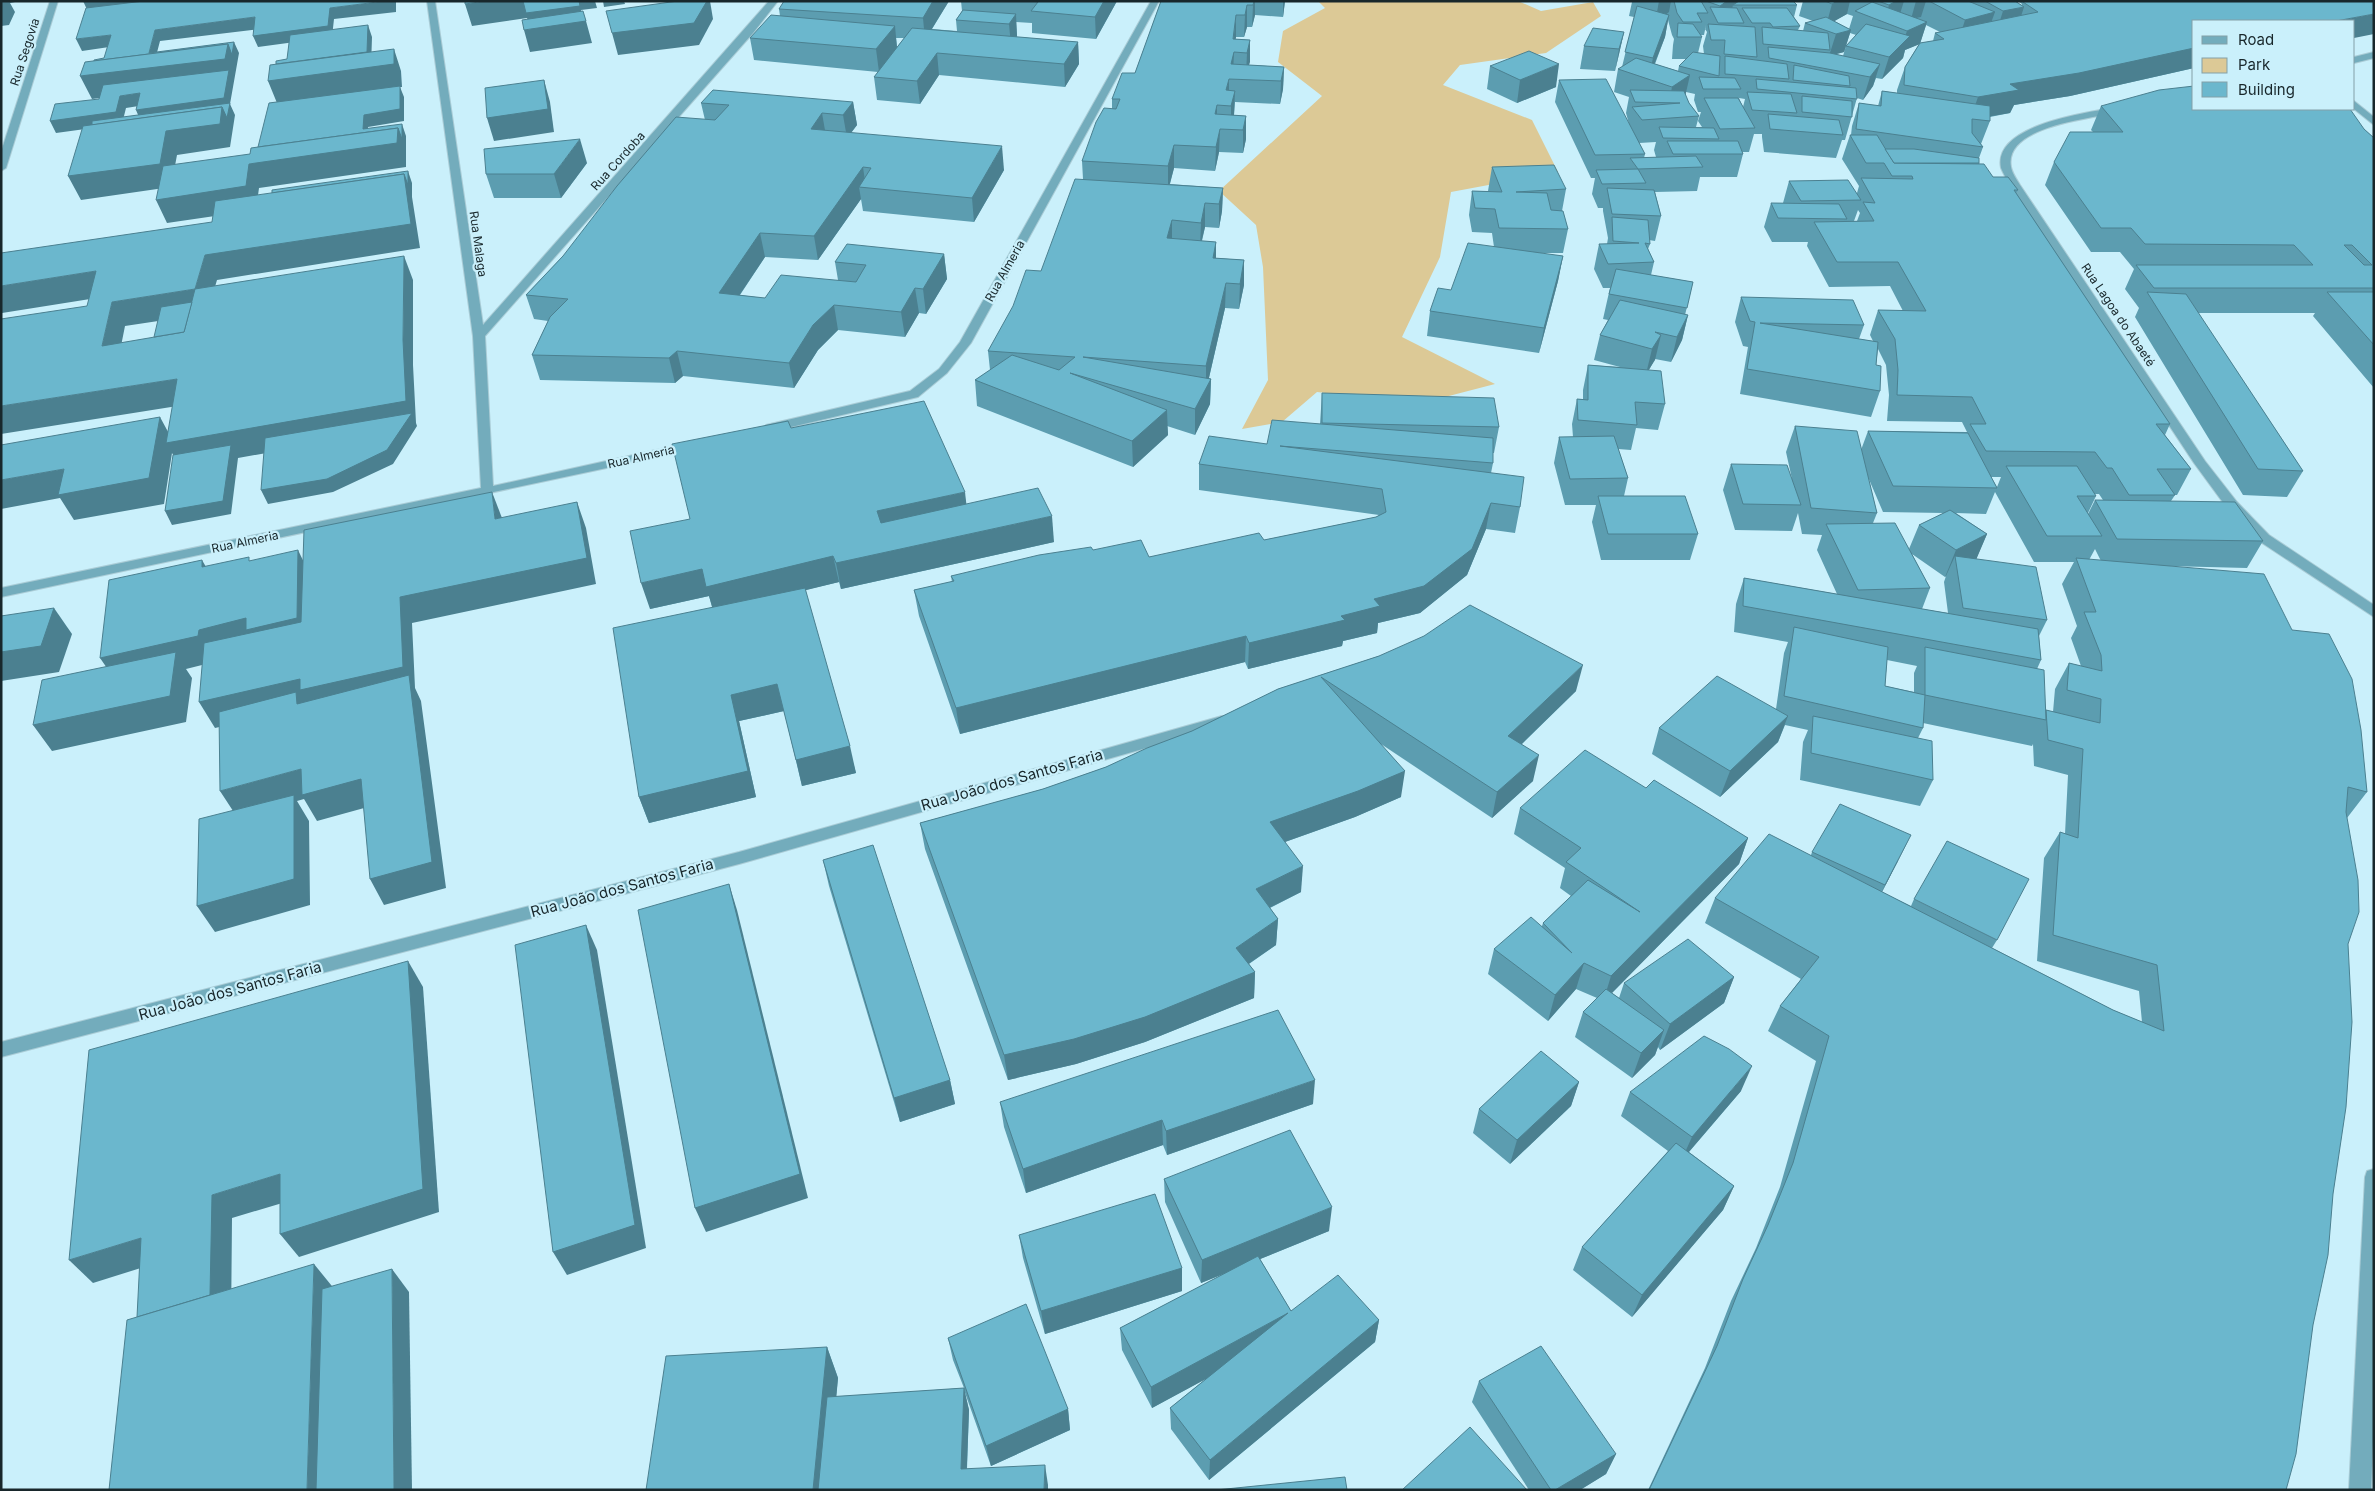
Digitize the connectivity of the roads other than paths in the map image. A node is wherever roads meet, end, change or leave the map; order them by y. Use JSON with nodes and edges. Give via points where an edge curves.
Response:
{"nodes":[{"id":1,"x":54,"y":1,"type":"edge"},
{"id":2,"x":431,"y":1,"type":"edge"},
{"id":3,"x":774,"y":1,"type":"edge"},
{"id":4,"x":1155,"y":1,"type":"edge"},
{"id":5,"x":2374,"y":56,"type":"edge"},
{"id":6,"x":2355,"y":60,"type":"edge"},
{"id":7,"x":2355,"y":105,"type":"edge"},
{"id":8,"x":2127,"y":108,"type":"edge"},
{"id":9,"x":2374,"y":122,"type":"edge"},
{"id":10,"x":1,"y":168,"type":"edge"},
{"id":11,"x":479,"y":336,"type":"junction"},
{"id":12,"x":754,"y":432,"type":"edge"},
{"id":13,"x":706,"y":442,"type":"edge"},
{"id":14,"x":487,"y":491,"type":"junction"},
{"id":15,"x":1,"y":593,"type":"edge"},
{"id":16,"x":2374,"y":612,"type":"edge"},
{"id":17,"x":1240,"y":716,"type":"edge"},
{"id":18,"x":1,"y":1050,"type":"edge"},
{"id":19,"x":2374,"y":1177,"type":"edge"},
{"id":20,"x":2360,"y":1490,"type":"edge"}],
"edges":[{"from":1,"to":10,"type":"street","name":"Rua Segovia"},
{"from":2,"to":11,"type":"street","name":"Rua Malaga"},
{"from":3,"to":11,"type":"street","name":"Rua Cordoba"},
{"from":4,"to":12,"type":"street","name":"Rua Almeria","via":[[965,343],[943,371],[914,394]]},
{"from":5,"to":6,"type":"street"},
{"from":7,"to":9,"type":"street"},
{"from":8,"to":16,"type":"street","name":"Rua Lagoa do Abaeté","via":[[2050,124],[2025,134],[2009,151],[2006,167],[2200,463],[2232,505],[2264,538]]},
{"from":11,"to":14,"type":"street","name":"Rua Malaga"},
{"from":13,"to":14,"type":"street","name":"Rua Almeria"},
{"from":14,"to":15,"type":"street","name":"Rua Almeria"},
{"from":17,"to":18,"type":"street","name":"Rua João dos Santos Faria","via":[[739,858]]},
{"from":19,"to":20,"type":"street"}]}
